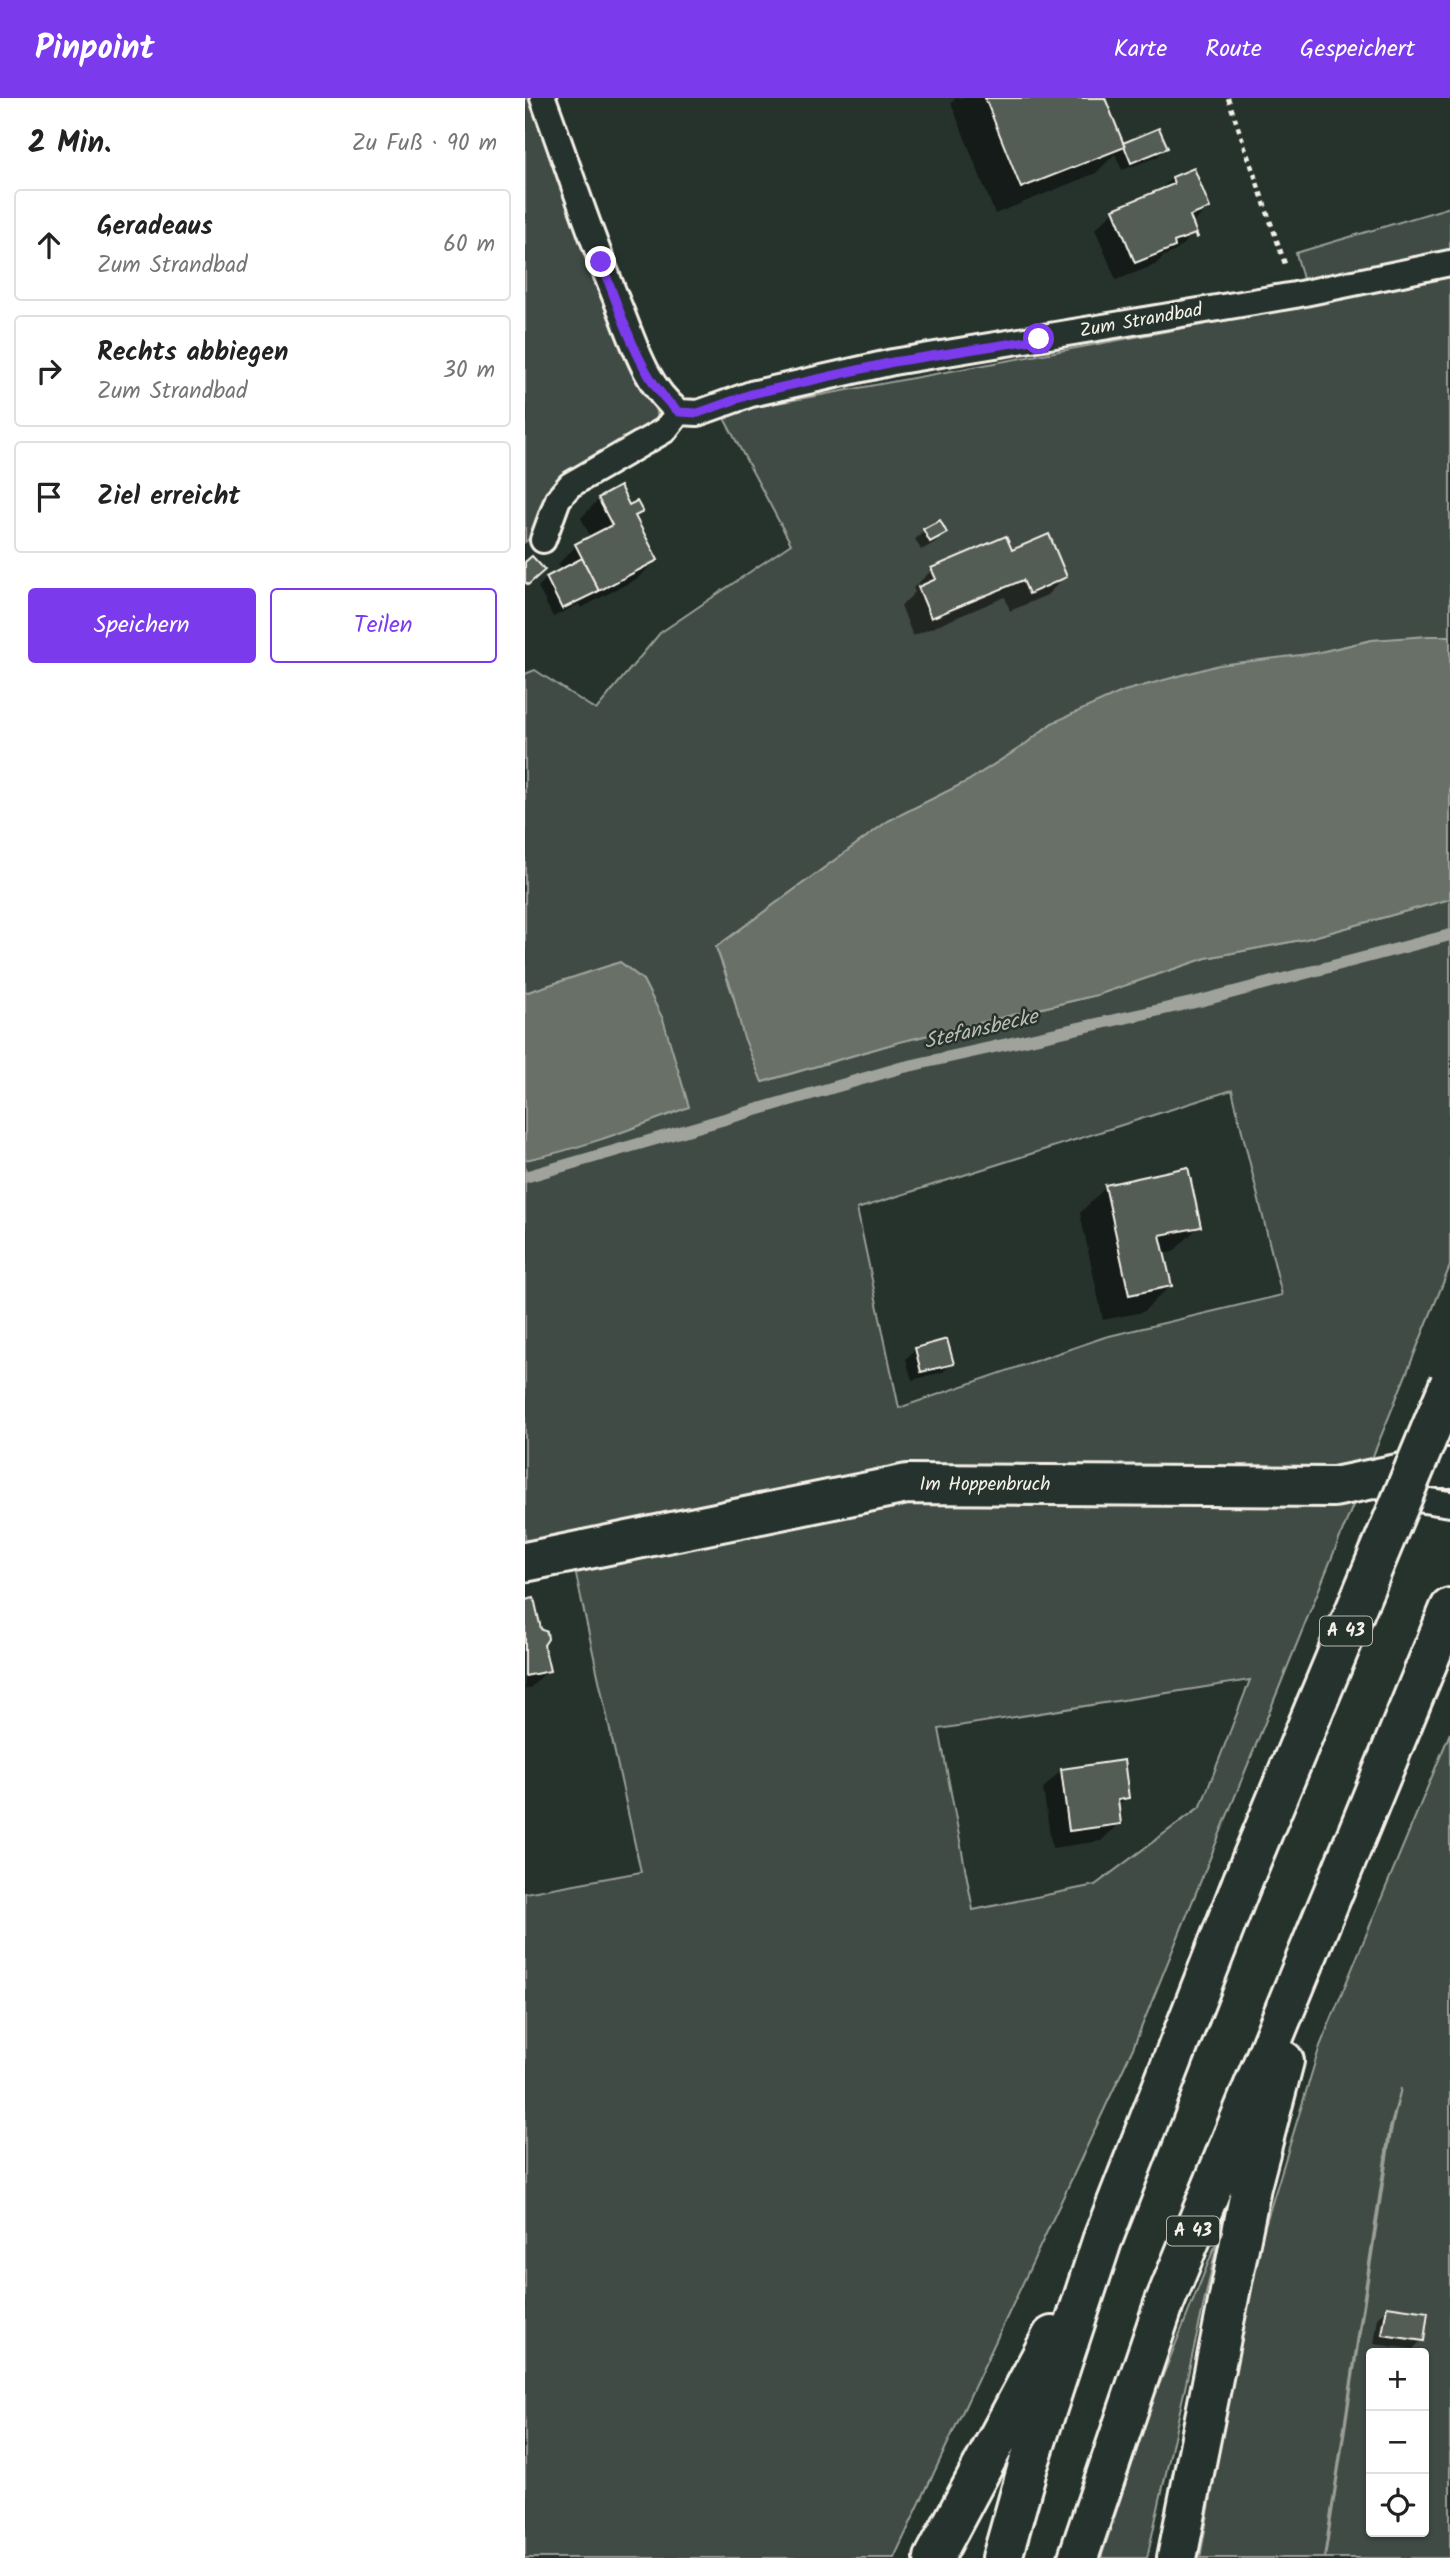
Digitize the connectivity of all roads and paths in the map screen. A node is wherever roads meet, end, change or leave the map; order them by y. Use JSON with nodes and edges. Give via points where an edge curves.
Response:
{"nodes":[{"id":1,"x":543,"y":98,"type":"edge"},
{"id":2,"x":1228,"y":98,"type":"edge"},
{"id":3,"x":1450,"y":262,"type":"edge"},
{"id":4,"x":1295,"y":295,"type":"junction"},
{"id":5,"x":679,"y":412,"type":"junction"},
{"id":6,"x":543,"y":540,"type":"dead end"},
{"id":7,"x":1450,"y":1383,"type":"edge"},
{"id":8,"x":1450,"y":1468,"type":"edge"},
{"id":9,"x":1334,"y":1487,"type":"junction"},
{"id":10,"x":1450,"y":1504,"type":"edge"},
{"id":11,"x":525,"y":1562,"type":"edge"},
{"id":12,"x":1450,"y":1608,"type":"edge"},
{"id":13,"x":1324,"y":1910,"type":"junction"},
{"id":14,"x":1102,"y":2241,"type":"junction"},
{"id":15,"x":934,"y":2558,"type":"edge"},
{"id":16,"x":1002,"y":2558,"type":"edge"},
{"id":17,"x":1078,"y":2558,"type":"edge"},
{"id":18,"x":1177,"y":2558,"type":"edge"}],
"edges":[{"from":1,"to":5,"type":"lane","via":[[639,355],[660,394]]},
{"from":2,"to":4,"type":"path"},
{"from":3,"to":4,"type":"lane","name":"Zum Strandbad"},
{"from":4,"to":5,"type":"lane","name":"Zum Strandbad","via":[[893,362],[751,394],[698,413]]},
{"from":5,"to":6,"type":"lane","via":[[665,430],[570,485],[558,499]]},
{"from":7,"to":14,"type":"main road","number":"A 43","bridge":true,"via":[[1243,1880]]},
{"from":8,"to":9,"type":"main road","name":"Im Hoppenbruch","via":[[1426,1468]]},
{"from":9,"to":10,"type":"lane"},
{"from":9,"to":11,"type":"main road","name":"Im Hoppenbruch","via":[[907,1484]]},
{"from":12,"to":13,"type":"main road","number":"A 43"},
{"from":13,"to":17,"type":"main road","number":"A 43","via":[[1164,2304]]},
{"from":13,"to":18,"type":"main road","via":[[1251,2187]]},
{"from":14,"to":15,"type":"main road"},
{"from":14,"to":16,"type":"main road","number":"A 43"}]}
